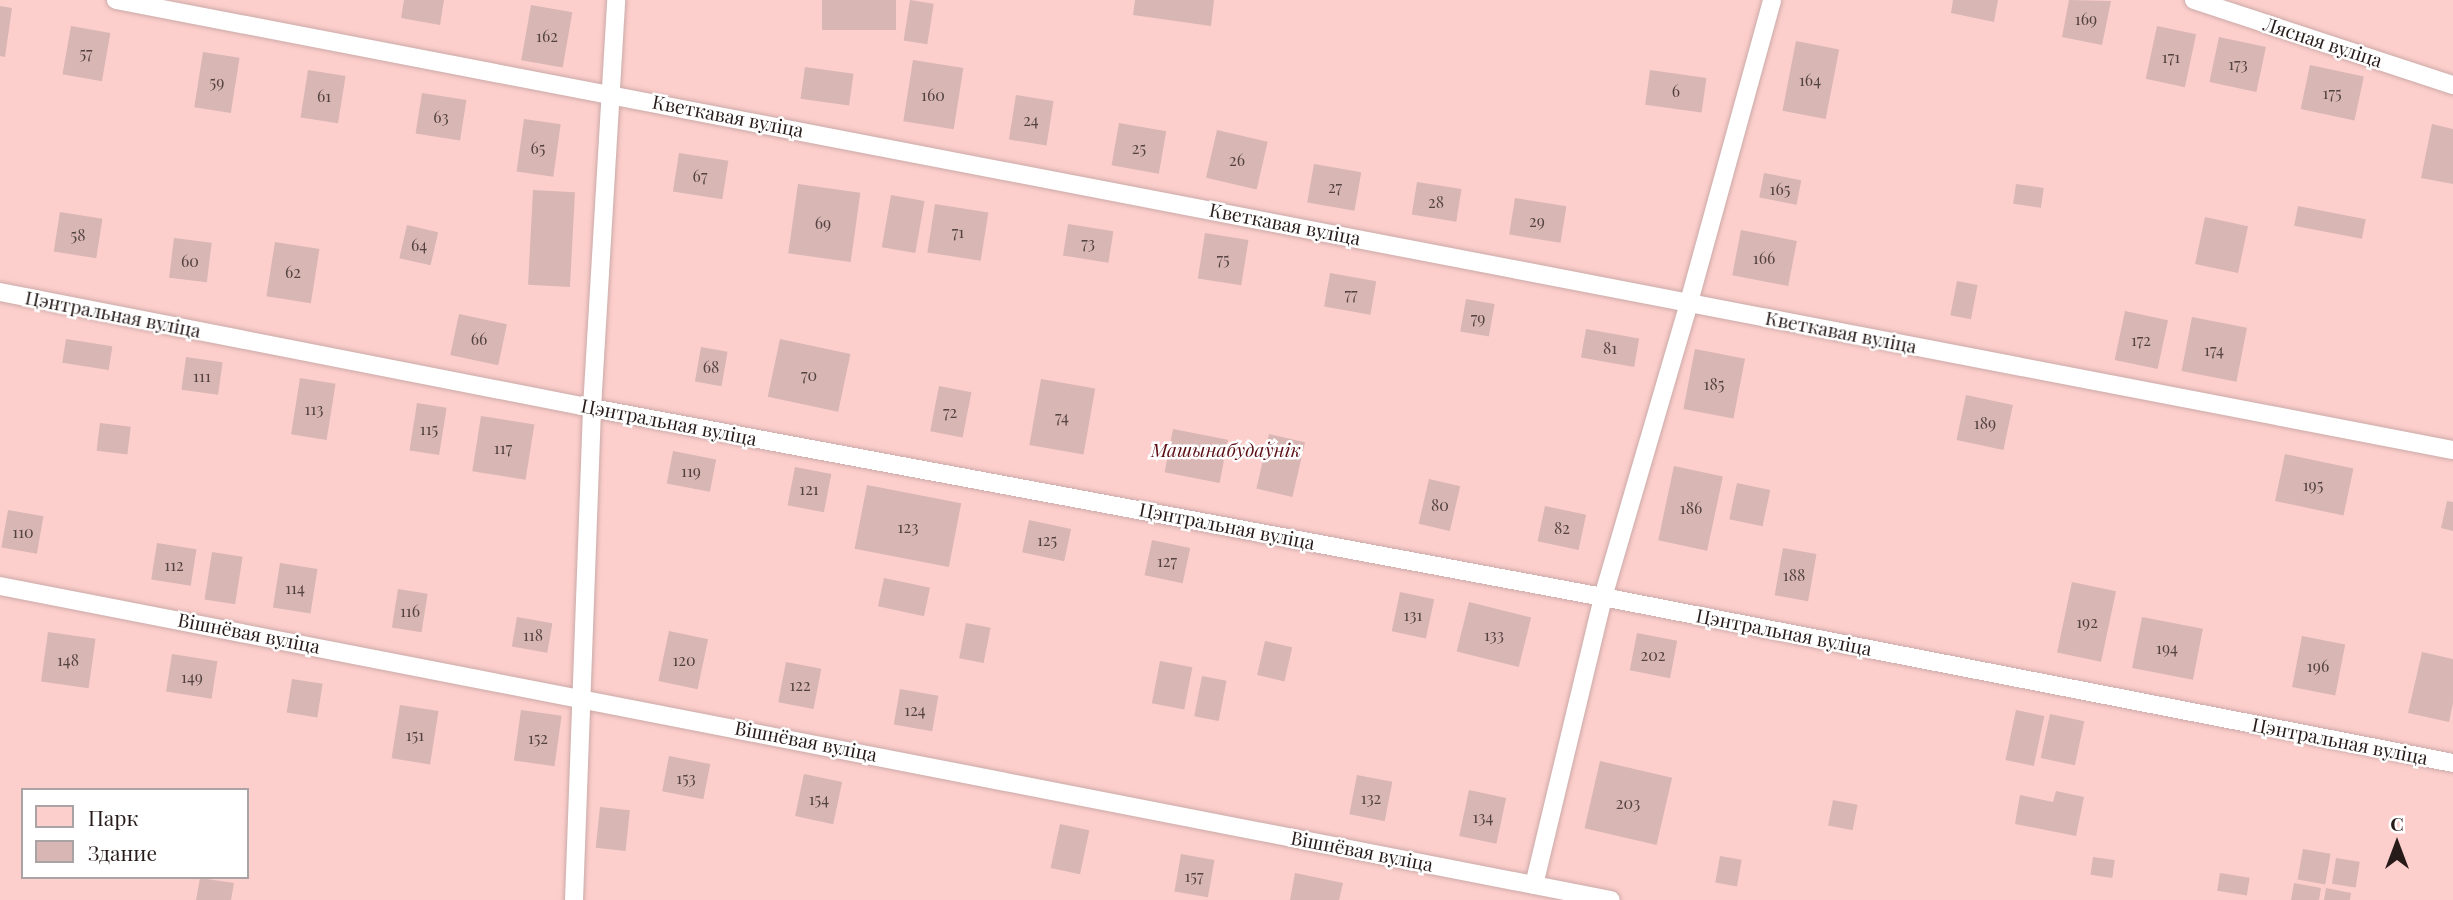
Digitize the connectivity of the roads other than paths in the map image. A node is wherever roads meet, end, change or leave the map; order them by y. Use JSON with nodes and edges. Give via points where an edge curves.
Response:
{"nodes":[{"id":1,"x":116,"y":0,"type":"edge"},
{"id":2,"x":616,"y":0,"type":"edge"},
{"id":3,"x":1772,"y":0,"type":"edge"},
{"id":4,"x":2194,"y":0,"type":"edge"},
{"id":5,"x":2453,"y":85,"type":"edge"},
{"id":6,"x":610,"y":93,"type":"junction"},
{"id":7,"x":0,"y":292,"type":"edge"},
{"id":8,"x":1689,"y":302,"type":"junction"},
{"id":9,"x":593,"y":408,"type":"junction"},
{"id":10,"x":2453,"y":450,"type":"edge"},
{"id":11,"x":0,"y":586,"type":"edge"},
{"id":12,"x":1603,"y":597,"type":"junction"},
{"id":13,"x":583,"y":697,"type":"junction"},
{"id":14,"x":2453,"y":763,"type":"edge"},
{"id":15,"x":1534,"y":885,"type":"junction"},
{"id":16,"x":574,"y":900,"type":"edge"},
{"id":17,"x":1611,"y":900,"type":"edge"}],
"edges":[{"from":1,"to":6,"type":"lane","name":"Кветкавая вуліца"},
{"from":2,"to":6,"type":"lane"},
{"from":3,"to":8,"type":"lane"},
{"from":4,"to":5,"type":"lane","name":"Лясная вуліца"},
{"from":6,"to":8,"type":"lane","name":"Кветкавая вуліца"},
{"from":6,"to":9,"type":"lane"},
{"from":7,"to":9,"type":"lane","name":"Цэнтральная вуліца"},
{"from":8,"to":10,"type":"lane","name":"Кветкавая вуліца"},
{"from":8,"to":12,"type":"lane"},
{"from":9,"to":12,"type":"lane","name":"Цэнтральная вуліца"},
{"from":9,"to":13,"type":"lane"},
{"from":11,"to":13,"type":"lane","name":"Вішнёвая вуліца"},
{"from":12,"to":14,"type":"lane","name":"Цэнтральная вуліца"},
{"from":12,"to":15,"type":"lane"},
{"from":13,"to":15,"type":"lane","name":"Вішнёвая вуліца"},
{"from":13,"to":16,"type":"lane"},
{"from":15,"to":17,"type":"lane","name":"Вішнёвая вуліца"}]}
